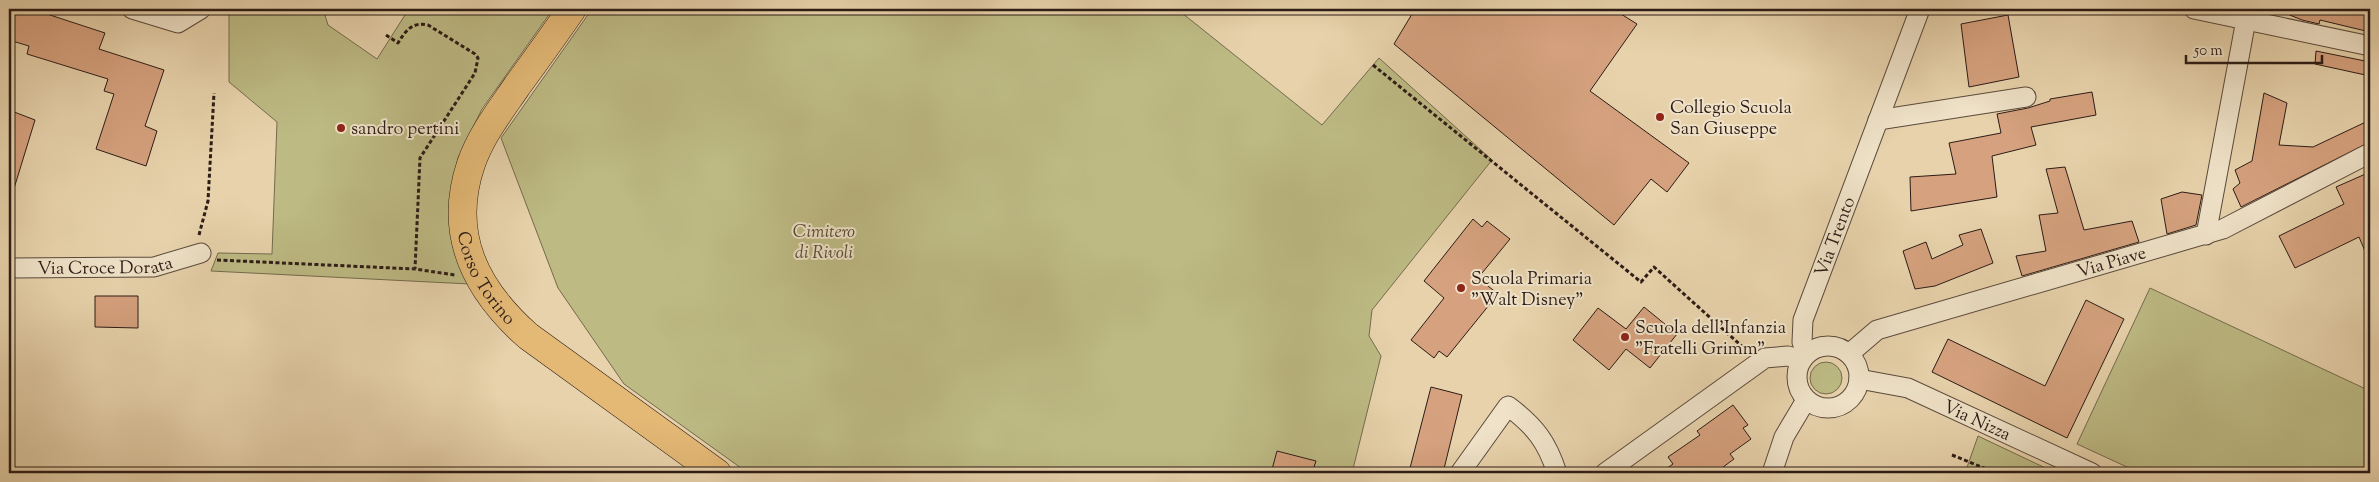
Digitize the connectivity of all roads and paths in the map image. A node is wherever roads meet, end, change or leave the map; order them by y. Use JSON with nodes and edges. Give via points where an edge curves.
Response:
{"nodes":[{"id":1,"x":132,"y":9,"type":"edge"},
{"id":2,"x":201,"y":9,"type":"edge"},
{"id":3,"x":572,"y":9,"type":"edge"},
{"id":4,"x":1920,"y":9,"type":"edge"},
{"id":5,"x":2194,"y":9,"type":"edge"},
{"id":6,"x":2246,"y":14,"type":"edge"},
{"id":7,"x":386,"y":35,"type":"dead end"},
{"id":8,"x":2370,"y":46,"type":"edge"},
{"id":9,"x":1373,"y":65,"type":"dead end"},
{"id":10,"x":214,"y":92,"type":"dead end"},
{"id":11,"x":2026,"y":97,"type":"dead end"},
{"id":12,"x":1878,"y":120,"type":"junction"},
{"id":13,"x":2370,"y":153,"type":"edge"},
{"id":14,"x":2206,"y":235,"type":"junction"},
{"id":15,"x":201,"y":252,"type":"junction"},
{"id":16,"x":9,"y":268,"type":"edge"},
{"id":17,"x":415,"y":269,"type":"junction"},
{"id":18,"x":478,"y":278,"type":"junction"},
{"id":19,"x":1849,"y":354,"type":"junction"},
{"id":20,"x":1804,"y":357,"type":"junction"},
{"id":21,"x":1759,"y":362,"type":"junction"},
{"id":22,"x":1859,"y":379,"type":"junction"},
{"id":23,"x":1806,"y":400,"type":"junction"},
{"id":24,"x":1952,"y":455,"type":"dead end"},
{"id":25,"x":1555,"y":472,"type":"edge"},
{"id":26,"x":717,"y":473,"type":"edge"},
{"id":27,"x":1460,"y":473,"type":"edge"},
{"id":28,"x":1605,"y":473,"type":"edge"},
{"id":29,"x":1772,"y":473,"type":"edge"},
{"id":30,"x":1985,"y":473,"type":"edge"},
{"id":31,"x":2092,"y":473,"type":"edge"}],
"edges":[{"from":1,"to":2,"type":"street","via":[[178,23]]},
{"from":3,"to":18,"type":"main road","name":"Corso Torino","via":[[488,127],[471,164],[464,218],[466,247]]},
{"from":4,"to":12,"type":"street","name":"Via Trento"},
{"from":5,"to":6,"type":"street"},
{"from":6,"to":8,"type":"street"},
{"from":6,"to":14,"type":"street"},
{"from":7,"to":17,"type":"path","via":[[398,43],[409,28],[428,25],[478,58],[475,73],[420,158]]},
{"from":9,"to":21,"type":"path","via":[[1641,282],[1654,267]]},
{"from":10,"to":15,"type":"path","via":[[208,201],[198,242]]},
{"from":11,"to":12,"type":"street"},
{"from":12,"to":20,"type":"street","name":"Via Trento","via":[[1803,320]]},
{"from":13,"to":14,"type":"street","name":"Via Piave"},
{"from":14,"to":19,"type":"street","name":"Via Piave","via":[[1878,330]]},
{"from":15,"to":16,"type":"street","name":"Via Croce Dorata","via":[[154,267]]},
{"from":15,"to":17,"type":"path","via":[[203,259]]},
{"from":17,"to":18,"type":"path"},
{"from":18,"to":26,"type":"main road","name":"Corso Torino","via":[[492,300],[528,336]]},
{"from":19,"to":20,"type":"street","via":[[1842,349],[1824,346]]},
{"from":19,"to":22,"type":"street","via":[[1855,362]]},
{"from":20,"to":21,"type":"street","via":[[1774,356]]},
{"from":20,"to":23,"type":"street","via":[[1796,375]]},
{"from":21,"to":28,"type":"street"},
{"from":22,"to":23,"type":"street","via":[[1852,397],[1834,408],[1815,406]]},
{"from":22,"to":31,"type":"street","name":"Via Nizza","via":[[1908,388]]},
{"from":23,"to":29,"type":"street","via":[[1784,438]]},
{"from":24,"to":30,"type":"path","via":[[1984,468]]},
{"from":25,"to":27,"type":"street","via":[[1551,455],[1540,435],[1528,420],[1508,406]]}]}
